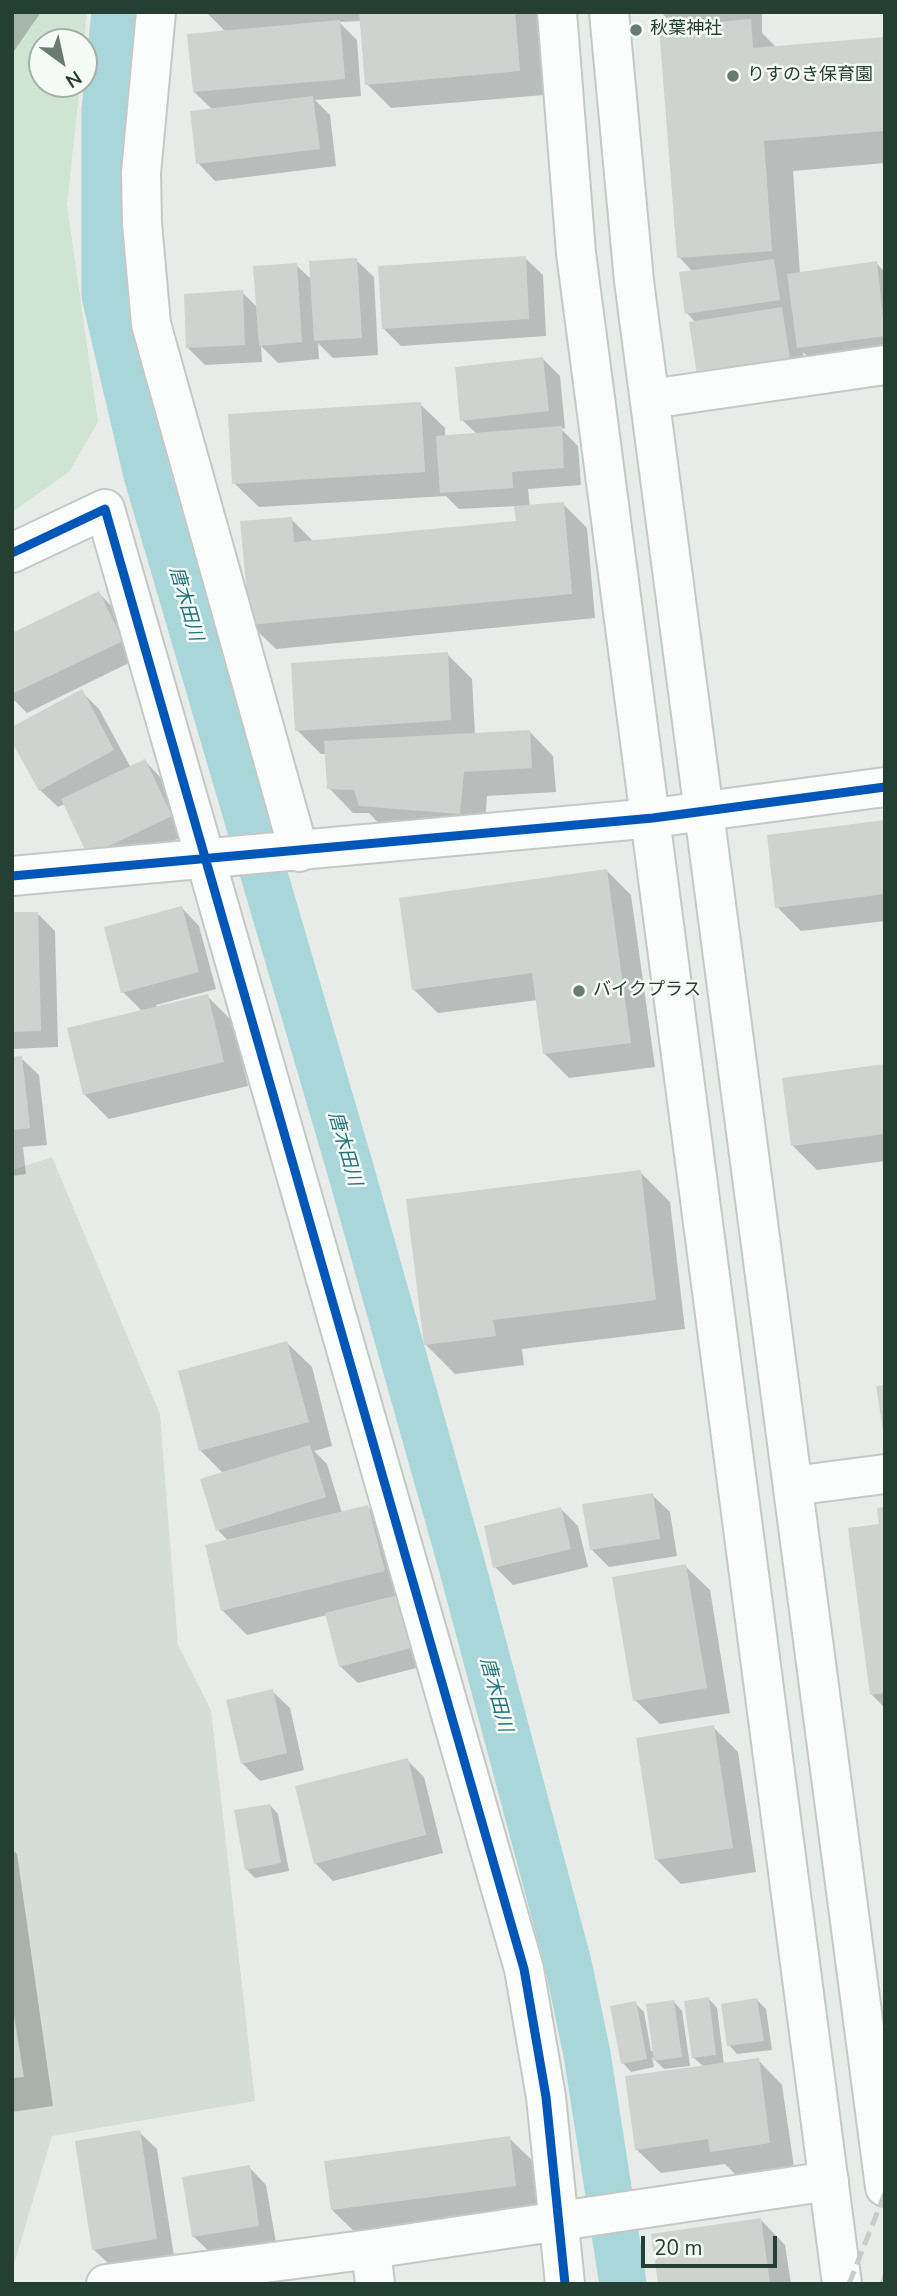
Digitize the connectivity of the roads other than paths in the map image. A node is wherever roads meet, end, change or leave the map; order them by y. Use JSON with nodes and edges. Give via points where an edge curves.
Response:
{"nodes":[{"id":1,"x":156,"y":12,"type":"edge"},
{"id":2,"x":557,"y":12,"type":"edge"},
{"id":3,"x":610,"y":12,"type":"edge"},
{"id":4,"x":885,"y":365,"type":"edge"},
{"id":5,"x":650,"y":399,"type":"junction"},
{"id":6,"x":12,"y":553,"type":"edge"},
{"id":7,"x":885,"y":786,"type":"edge"},
{"id":8,"x":706,"y":810,"type":"junction"},
{"id":9,"x":653,"y":818,"type":"junction"},
{"id":10,"x":291,"y":853,"type":"junction"},
{"id":11,"x":216,"y":859,"type":"junction"},
{"id":12,"x":12,"y":876,"type":"edge"},
{"id":13,"x":885,"y":1474,"type":"edge"},
{"id":14,"x":793,"y":1486,"type":"junction"},
{"id":15,"x":829,"y":2181,"type":"junction"},
{"id":16,"x":885,"y":2187,"type":"edge"},
{"id":17,"x":570,"y":2218,"type":"junction"},
{"id":18,"x":373,"y":2267,"type":"edge"},
{"id":19,"x":106,"y":2284,"type":"edge"},
{"id":20,"x":565,"y":2284,"type":"edge"},
{"id":21,"x":842,"y":2284,"type":"edge"}],
"edges":[{"from":1,"to":10,"type":"street","via":[[141,173],[151,324]]},
{"from":2,"to":9,"type":"street","via":[[576,253]]},
{"from":3,"to":5,"type":"street","via":[[623,185]]},
{"from":4,"to":5,"type":"street"},
{"from":5,"to":8,"type":"street"},
{"from":6,"to":11,"type":"street","via":[[105,509]]},
{"from":7,"to":8,"type":"street"},
{"from":8,"to":9,"type":"street"},
{"from":8,"to":14,"type":"street"},
{"from":9,"to":10,"type":"street"},
{"from":9,"to":15,"type":"street"},
{"from":10,"to":11,"type":"street"},
{"from":11,"to":12,"type":"street"},
{"from":11,"to":17,"type":"street","via":[[524,1969]]},
{"from":13,"to":14,"type":"street"},
{"from":14,"to":16,"type":"street"},
{"from":15,"to":17,"type":"street"},
{"from":15,"to":21,"type":"street"},
{"from":17,"to":18,"type":"street"},
{"from":17,"to":20,"type":"street"},
{"from":18,"to":19,"type":"street"}]}
